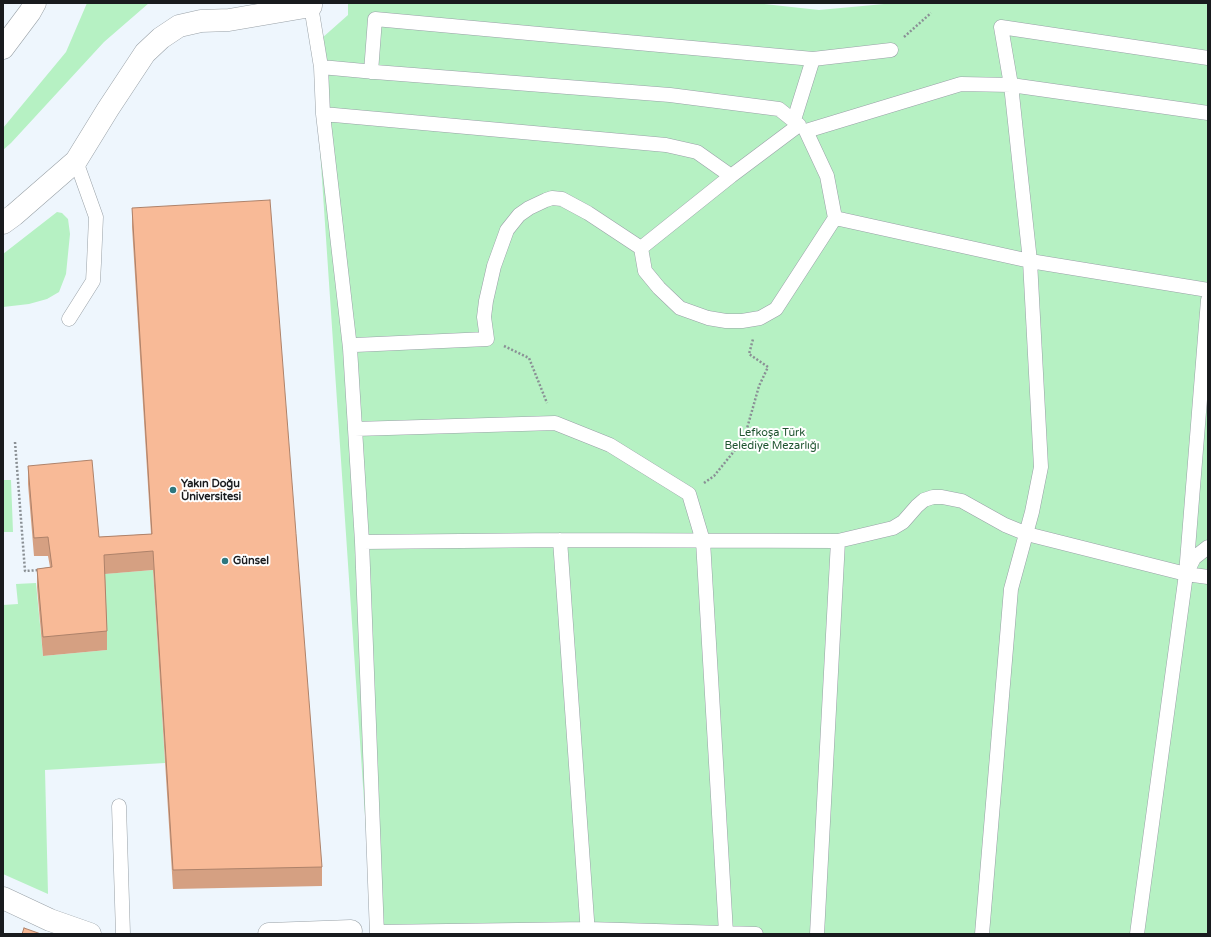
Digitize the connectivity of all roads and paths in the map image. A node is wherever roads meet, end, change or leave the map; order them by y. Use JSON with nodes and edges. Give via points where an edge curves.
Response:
{"nodes":[{"id":1,"x":35,"y":3,"type":"edge"},
{"id":2,"x":311,"y":5,"type":"edge"},
{"id":3,"x":931,"y":13,"type":"dead end"},
{"id":4,"x":3,"y":48,"type":"edge"},
{"id":5,"x":891,"y":50,"type":"joint"},
{"id":6,"x":1208,"y":58,"type":"edge"},
{"id":7,"x":813,"y":59,"type":"junction"},
{"id":8,"x":321,"y":67,"type":"junction"},
{"id":9,"x":371,"y":72,"type":"junction"},
{"id":10,"x":1010,"y":85,"type":"junction"},
{"id":11,"x":1208,"y":113,"type":"edge"},
{"id":12,"x":323,"y":114,"type":"junction"},
{"id":13,"x":799,"y":125,"type":"junction"},
{"id":14,"x":76,"y":161,"type":"junction"},
{"id":15,"x":731,"y":176,"type":"junction"},
{"id":16,"x":835,"y":218,"type":"junction"},
{"id":17,"x":3,"y":222,"type":"edge"},
{"id":18,"x":641,"y":248,"type":"junction"},
{"id":19,"x":1030,"y":261,"type":"junction"},
{"id":20,"x":1208,"y":290,"type":"edge"},
{"id":21,"x":1208,"y":300,"type":"edge"},
{"id":22,"x":760,"y":318,"type":"junction"},
{"id":23,"x":69,"y":320,"type":"dead end"},
{"id":24,"x":487,"y":339,"type":"junction"},
{"id":25,"x":350,"y":348,"type":"junction"},
{"id":26,"x":555,"y":423,"type":"junction"},
{"id":27,"x":355,"y":429,"type":"junction"},
{"id":28,"x":15,"y":442,"type":"dead end"},
{"id":29,"x":689,"y":494,"type":"junction"},
{"id":30,"x":1027,"y":534,"type":"junction"},
{"id":31,"x":560,"y":540,"type":"junction"},
{"id":32,"x":703,"y":541,"type":"junction"},
{"id":33,"x":838,"y":541,"type":"junction"},
{"id":34,"x":362,"y":542,"type":"junction"},
{"id":35,"x":1208,"y":547,"type":"edge"},
{"id":36,"x":43,"y":570,"type":"edge"},
{"id":37,"x":1186,"y":574,"type":"junction"},
{"id":38,"x":1208,"y":578,"type":"edge"},
{"id":39,"x":119,"y":806,"type":"dead end"},
{"id":40,"x":3,"y":898,"type":"edge"},
{"id":41,"x":351,"y":931,"type":"dead end"},
{"id":42,"x":588,"y":931,"type":"edge"},
{"id":43,"x":377,"y":933,"type":"edge"},
{"id":44,"x":726,"y":933,"type":"junction"},
{"id":45,"x":90,"y":934,"type":"edge"},
{"id":46,"x":123,"y":934,"type":"edge"},
{"id":47,"x":269,"y":934,"type":"edge"},
{"id":48,"x":756,"y":934,"type":"edge"},
{"id":49,"x":817,"y":934,"type":"edge"},
{"id":50,"x":982,"y":934,"type":"edge"},
{"id":51,"x":1137,"y":934,"type":"edge"}],
"edges":[{"from":1,"to":4,"type":"street"},
{"from":2,"to":8,"type":"lane"},
{"from":2,"to":14,"type":"street","via":[[179,26],[145,53]]},
{"from":3,"to":5,"type":"path"},
{"from":5,"to":7,"type":"lane"},
{"from":6,"to":10,"type":"lane","via":[[1001,27]]},
{"from":7,"to":9,"type":"lane","via":[[375,19]]},
{"from":7,"to":13,"type":"lane"},
{"from":8,"to":9,"type":"lane"},
{"from":8,"to":12,"type":"lane"},
{"from":9,"to":13,"type":"lane","via":[[670,95],[780,109]]},
{"from":10,"to":11,"type":"lane"},
{"from":10,"to":13,"type":"lane","via":[[961,84]]},
{"from":10,"to":19,"type":"lane"},
{"from":12,"to":15,"type":"lane","via":[[666,145],[697,152]]},
{"from":12,"to":25,"type":"lane"},
{"from":13,"to":15,"type":"lane"},
{"from":13,"to":16,"type":"lane","via":[[827,176]]},
{"from":14,"to":17,"type":"street"},
{"from":14,"to":23,"type":"lane","via":[[96,217],[94,263],[93,281]]},
{"from":15,"to":18,"type":"lane"},
{"from":16,"to":19,"type":"lane"},
{"from":16,"to":22,"type":"lane","via":[[776,310]]},
{"from":18,"to":22,"type":"lane","via":[[645,271],[658,288],[680,308],[726,321]]},
{"from":18,"to":24,"type":"lane","via":[[562,199],[552,198],[529,208],[519,215],[507,230],[494,266],[484,317]]},
{"from":19,"to":20,"type":"lane"},
{"from":19,"to":30,"type":"lane","via":[[1041,466]]},
{"from":21,"to":37,"type":"lane"},
{"from":22,"to":29,"type":"path","via":[[748,354],[768,367],[759,386],[744,439],[714,476]]},
{"from":24,"to":25,"type":"lane","via":[[355,345]]},
{"from":24,"to":26,"type":"path","via":[[529,358]]},
{"from":25,"to":27,"type":"lane"},
{"from":26,"to":27,"type":"lane"},
{"from":26,"to":29,"type":"lane","via":[[610,444]]},
{"from":27,"to":34,"type":"lane"},
{"from":28,"to":36,"type":"path","via":[[25,571]]},
{"from":29,"to":32,"type":"lane"},
{"from":30,"to":33,"type":"lane","via":[[962,501],[933,497],[924,500],[903,522],[893,528]]},
{"from":30,"to":37,"type":"lane"},
{"from":30,"to":50,"type":"lane","via":[[1011,589]]},
{"from":31,"to":32,"type":"lane"},
{"from":31,"to":34,"type":"lane"},
{"from":31,"to":42,"type":"lane"},
{"from":32,"to":33,"type":"lane"},
{"from":32,"to":44,"type":"lane"},
{"from":33,"to":49,"type":"lane"},
{"from":34,"to":43,"type":"lane"},
{"from":35,"to":37,"type":"lane","via":[[1194,558]]},
{"from":37,"to":38,"type":"lane"},
{"from":37,"to":51,"type":"lane"},
{"from":39,"to":46,"type":"lane"},
{"from":40,"to":45,"type":"street","via":[[50,920]]},
{"from":41,"to":47,"type":"street"},
{"from":42,"to":43,"type":"lane"},
{"from":42,"to":44,"type":"lane"},
{"from":44,"to":48,"type":"lane"}]}
